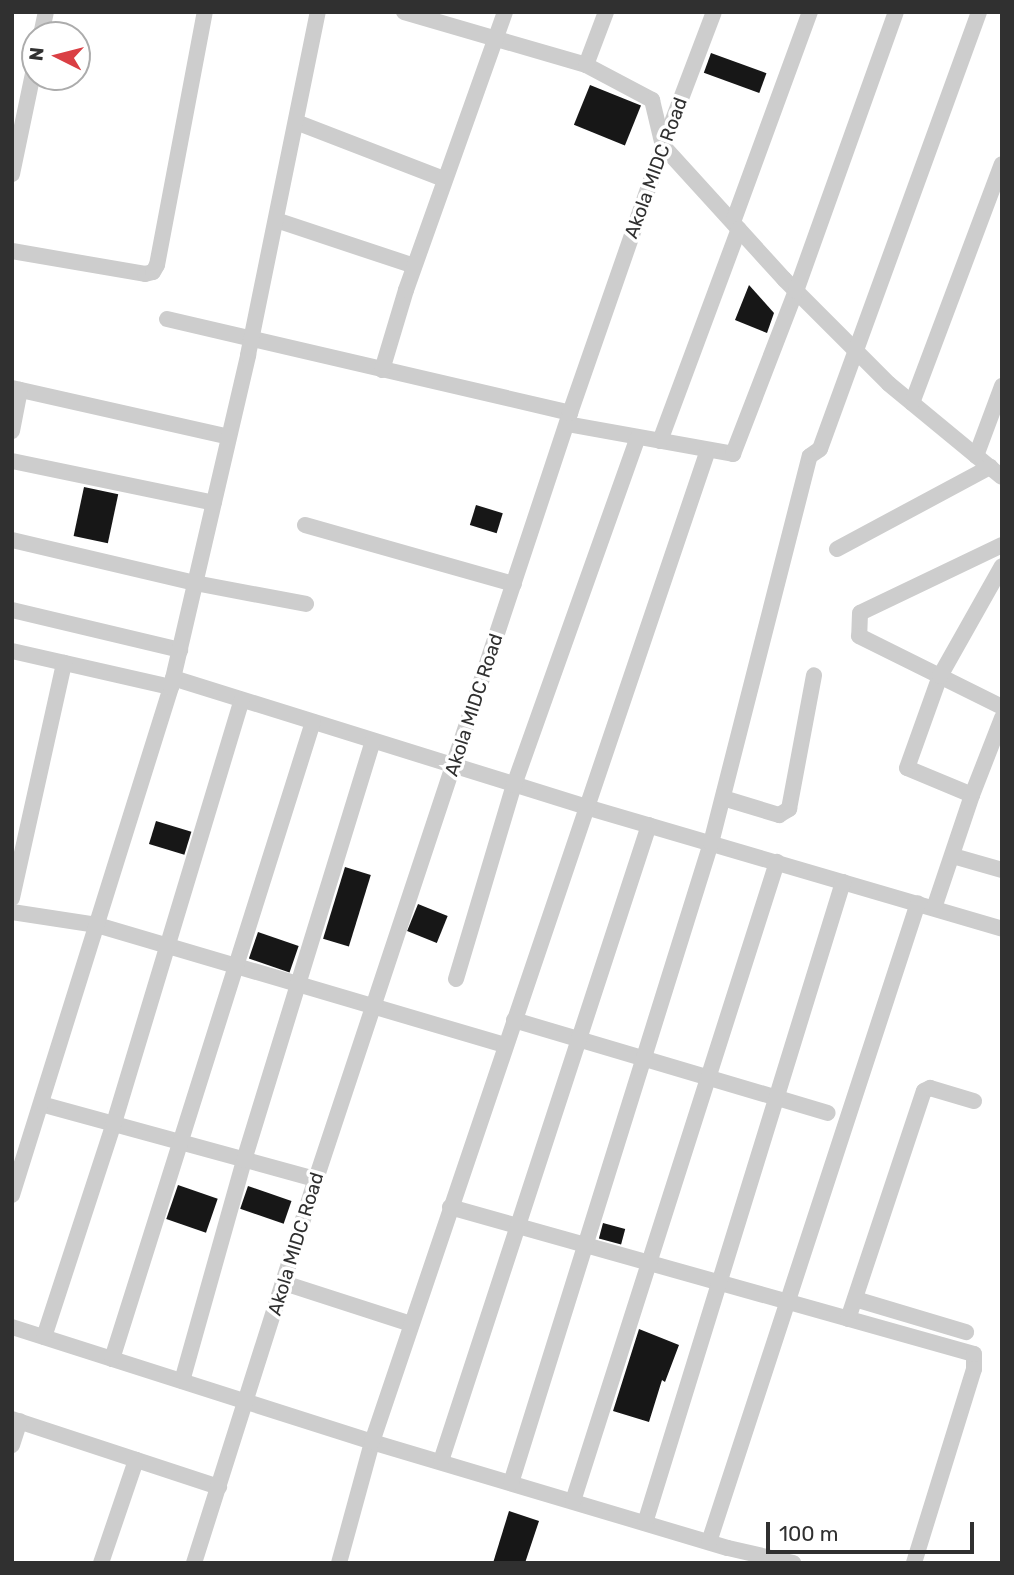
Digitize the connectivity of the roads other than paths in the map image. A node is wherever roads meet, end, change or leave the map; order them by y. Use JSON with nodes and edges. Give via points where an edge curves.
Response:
{"nodes":[{"id":1,"x":205,"y":12,"type":"edge"},
{"id":2,"x":318,"y":12,"type":"edge"},
{"id":3,"x":404,"y":12,"type":"edge"},
{"id":4,"x":505,"y":12,"type":"edge"},
{"id":5,"x":606,"y":12,"type":"edge"},
{"id":6,"x":714,"y":12,"type":"edge"},
{"id":7,"x":810,"y":12,"type":"edge"},
{"id":8,"x":895,"y":12,"type":"edge"},
{"id":9,"x":979,"y":12,"type":"edge"},
{"id":10,"x":495,"y":38,"type":"junction"},
{"id":11,"x":586,"y":65,"type":"junction"},
{"id":12,"x":29,"y":91,"type":"edge"},
{"id":13,"x":296,"y":122,"type":"junction"},
{"id":14,"x":663,"y":146,"type":"junction"},
{"id":15,"x":1002,"y":164,"type":"edge"},
{"id":16,"x":12,"y":174,"type":"edge"},
{"id":17,"x":444,"y":179,"type":"junction"},
{"id":18,"x":276,"y":220,"type":"junction"},
{"id":19,"x":736,"y":226,"type":"junction"},
{"id":20,"x":12,"y":251,"type":"edge"},
{"id":21,"x":414,"y":266,"type":"junction"},
{"id":22,"x":796,"y":291,"type":"junction"},
{"id":23,"x":167,"y":319,"type":"dead end"},
{"id":24,"x":251,"y":337,"type":"junction"},
{"id":25,"x":857,"y":352,"type":"junction"},
{"id":26,"x":382,"y":370,"type":"junction"},
{"id":27,"x":1002,"y":386,"type":"edge"},
{"id":28,"x":16,"y":389,"type":"edge"},
{"id":29,"x":912,"y":402,"type":"junction"},
{"id":30,"x":569,"y":418,"type":"junction"},
{"id":31,"x":12,"y":431,"type":"edge"},
{"id":32,"x":638,"y":436,"type":"junction"},
{"id":33,"x":229,"y":437,"type":"junction"},
{"id":34,"x":660,"y":441,"type":"junction"},
{"id":35,"x":708,"y":450,"type":"junction"},
{"id":36,"x":976,"y":456,"type":"junction"},
{"id":37,"x":12,"y":461,"type":"edge"},
{"id":38,"x":996,"y":472,"type":"edge"},
{"id":39,"x":214,"y":503,"type":"junction"},
{"id":40,"x":305,"y":525,"type":"dead end"},
{"id":41,"x":12,"y":540,"type":"edge"},
{"id":42,"x":1002,"y":545,"type":"edge"},
{"id":43,"x":837,"y":549,"type":"dead end"},
{"id":44,"x":1002,"y":566,"type":"edge"},
{"id":45,"x":195,"y":583,"type":"junction"},
{"id":46,"x":514,"y":584,"type":"junction"},
{"id":47,"x":306,"y":604,"type":"dead end"},
{"id":48,"x":12,"y":610,"type":"edge"},
{"id":49,"x":180,"y":650,"type":"junction"},
{"id":50,"x":12,"y":651,"type":"edge"},
{"id":51,"x":64,"y":663,"type":"junction"},
{"id":52,"x":814,"y":675,"type":"dead end"},
{"id":53,"x":940,"y":676,"type":"junction"},
{"id":54,"x":172,"y":682,"type":"junction"},
{"id":55,"x":242,"y":700,"type":"junction"},
{"id":56,"x":1002,"y":707,"type":"edge"},
{"id":57,"x":1002,"y":718,"type":"edge"},
{"id":58,"x":313,"y":722,"type":"junction"},
{"id":59,"x":373,"y":741,"type":"junction"},
{"id":60,"x":453,"y":766,"type":"junction"},
{"id":61,"x":514,"y":785,"type":"junction"},
{"id":62,"x":972,"y":795,"type":"junction"},
{"id":63,"x":723,"y":798,"type":"junction"},
{"id":64,"x":586,"y":807,"type":"junction"},
{"id":65,"x":649,"y":825,"type":"junction"},
{"id":66,"x":711,"y":843,"type":"junction"},
{"id":67,"x":953,"y":856,"type":"junction"},
{"id":68,"x":777,"y":862,"type":"junction"},
{"id":69,"x":1002,"y":870,"type":"edge"},
{"id":70,"x":844,"y":882,"type":"junction"},
{"id":71,"x":12,"y":898,"type":"edge"},
{"id":72,"x":918,"y":903,"type":"junction"},
{"id":73,"x":934,"y":908,"type":"junction"},
{"id":74,"x":12,"y":912,"type":"edge"},
{"id":75,"x":97,"y":925,"type":"junction"},
{"id":76,"x":1002,"y":929,"type":"edge"},
{"id":77,"x":167,"y":945,"type":"junction"},
{"id":78,"x":234,"y":965,"type":"junction"},
{"id":79,"x":456,"y":979,"type":"dead end"},
{"id":80,"x":298,"y":983,"type":"junction"},
{"id":81,"x":374,"y":1006,"type":"junction"},
{"id":82,"x":514,"y":1020,"type":"junction"},
{"id":83,"x":579,"y":1040,"type":"junction"},
{"id":84,"x":505,"y":1045,"type":"junction"},
{"id":85,"x":645,"y":1059,"type":"junction"},
{"id":86,"x":709,"y":1077,"type":"junction"},
{"id":87,"x":776,"y":1097,"type":"junction"},
{"id":88,"x":974,"y":1101,"type":"dead end"},
{"id":89,"x":41,"y":1104,"type":"junction"},
{"id":90,"x":828,"y":1113,"type":"dead end"},
{"id":91,"x":114,"y":1124,"type":"junction"},
{"id":92,"x":180,"y":1141,"type":"junction"},
{"id":93,"x":244,"y":1160,"type":"junction"},
{"id":94,"x":316,"y":1179,"type":"junction"},
{"id":95,"x":12,"y":1195,"type":"edge"},
{"id":96,"x":450,"y":1207,"type":"junction"},
{"id":97,"x":517,"y":1226,"type":"junction"},
{"id":98,"x":587,"y":1246,"type":"junction"},
{"id":99,"x":650,"y":1264,"type":"junction"},
{"id":100,"x":284,"y":1283,"type":"junction"},
{"id":101,"x":718,"y":1283,"type":"junction"},
{"id":102,"x":855,"y":1299,"type":"junction"},
{"id":103,"x":787,"y":1302,"type":"junction"},
{"id":104,"x":848,"y":1319,"type":"junction"},
{"id":105,"x":411,"y":1324,"type":"junction"},
{"id":106,"x":12,"y":1327,"type":"edge"},
{"id":107,"x":966,"y":1332,"type":"dead end"},
{"id":108,"x":44,"y":1337,"type":"junction"},
{"id":109,"x":112,"y":1359,"type":"junction"},
{"id":110,"x":181,"y":1381,"type":"junction"},
{"id":111,"x":247,"y":1403,"type":"junction"},
{"id":112,"x":16,"y":1420,"type":"edge"},
{"id":113,"x":372,"y":1442,"type":"junction"},
{"id":114,"x":12,"y":1446,"type":"edge"},
{"id":115,"x":136,"y":1460,"type":"junction"},
{"id":116,"x":441,"y":1461,"type":"junction"},
{"id":117,"x":512,"y":1483,"type":"junction"},
{"id":118,"x":219,"y":1488,"type":"junction"},
{"id":119,"x":573,"y":1501,"type":"junction"},
{"id":120,"x":645,"y":1523,"type":"junction"},
{"id":121,"x":709,"y":1542,"type":"junction"},
{"id":122,"x":101,"y":1563,"type":"edge"},
{"id":123,"x":194,"y":1563,"type":"edge"},
{"id":124,"x":339,"y":1563,"type":"edge"},
{"id":125,"x":793,"y":1563,"type":"edge"},
{"id":126,"x":914,"y":1563,"type":"edge"}],
"edges":[{"from":1,"to":20,"type":"street","via":[[153,272]]},
{"from":2,"to":13,"type":"street"},
{"from":3,"to":10,"type":"street"},
{"from":4,"to":10,"type":"street"},
{"from":5,"to":11,"type":"street"},
{"from":6,"to":14,"type":"street","name":"Akola MIDC Road"},
{"from":7,"to":19,"type":"street"},
{"from":8,"to":22,"type":"street"},
{"from":9,"to":25,"type":"street"},
{"from":10,"to":11,"type":"street"},
{"from":10,"to":17,"type":"street"},
{"from":11,"to":14,"type":"street","via":[[652,100]]},
{"from":12,"to":16,"type":"street"},
{"from":13,"to":17,"type":"street"},
{"from":13,"to":18,"type":"street"},
{"from":14,"to":19,"type":"street"},
{"from":14,"to":30,"type":"street","name":"Akola MIDC Road"},
{"from":15,"to":29,"type":"street"},
{"from":17,"to":21,"type":"street"},
{"from":18,"to":21,"type":"street"},
{"from":18,"to":24,"type":"street"},
{"from":19,"to":22,"type":"street"},
{"from":19,"to":34,"type":"street"},
{"from":21,"to":26,"type":"street"},
{"from":22,"to":25,"type":"street"},
{"from":22,"to":35,"type":"street","via":[[733,454]]},
{"from":23,"to":24,"type":"street"},
{"from":24,"to":26,"type":"street"},
{"from":24,"to":33,"type":"street"},
{"from":25,"to":29,"type":"street"},
{"from":25,"to":63,"type":"street","via":[[820,449],[810,456]]},
{"from":26,"to":30,"type":"street"},
{"from":27,"to":36,"type":"street"},
{"from":28,"to":31,"type":"street"},
{"from":28,"to":33,"type":"street"},
{"from":29,"to":36,"type":"street"},
{"from":30,"to":32,"type":"street"},
{"from":30,"to":46,"type":"street","name":"Akola MIDC Road"},
{"from":32,"to":34,"type":"street"},
{"from":32,"to":61,"type":"street"},
{"from":33,"to":39,"type":"street"},
{"from":34,"to":35,"type":"street"},
{"from":35,"to":64,"type":"street"},
{"from":36,"to":38,"type":"street"},
{"from":37,"to":39,"type":"street"},
{"from":38,"to":43,"type":"street"},
{"from":39,"to":45,"type":"street"},
{"from":40,"to":46,"type":"street"},
{"from":41,"to":45,"type":"street"},
{"from":42,"to":53,"type":"street","via":[[860,613],[859,636]]},
{"from":44,"to":53,"type":"street"},
{"from":45,"to":47,"type":"street"},
{"from":45,"to":49,"type":"street"},
{"from":46,"to":60,"type":"street","name":"Akola MIDC Road"},
{"from":48,"to":49,"type":"street"},
{"from":49,"to":54,"type":"street"},
{"from":50,"to":51,"type":"street"},
{"from":51,"to":54,"type":"street"},
{"from":51,"to":71,"type":"street"},
{"from":52,"to":63,"type":"street","via":[[789,809],[779,815]]},
{"from":53,"to":56,"type":"street"},
{"from":53,"to":62,"type":"street","via":[[907,768]]},
{"from":54,"to":55,"type":"street"},
{"from":54,"to":75,"type":"street"},
{"from":55,"to":58,"type":"street"},
{"from":55,"to":77,"type":"street"},
{"from":57,"to":62,"type":"street"},
{"from":58,"to":59,"type":"street"},
{"from":58,"to":78,"type":"street"},
{"from":59,"to":60,"type":"street"},
{"from":59,"to":80,"type":"street"},
{"from":60,"to":61,"type":"street"},
{"from":60,"to":81,"type":"street","name":"Akola MIDC Road"},
{"from":61,"to":64,"type":"street"},
{"from":61,"to":79,"type":"street"},
{"from":62,"to":67,"type":"street"},
{"from":63,"to":66,"type":"street"},
{"from":64,"to":65,"type":"street"},
{"from":64,"to":82,"type":"street"},
{"from":65,"to":66,"type":"street"},
{"from":65,"to":83,"type":"street"},
{"from":66,"to":68,"type":"street"},
{"from":66,"to":85,"type":"street"},
{"from":67,"to":69,"type":"street"},
{"from":67,"to":73,"type":"street"},
{"from":68,"to":70,"type":"street"},
{"from":68,"to":86,"type":"street"},
{"from":70,"to":72,"type":"street"},
{"from":70,"to":87,"type":"street"},
{"from":72,"to":73,"type":"street"},
{"from":72,"to":103,"type":"street"},
{"from":73,"to":76,"type":"street"},
{"from":74,"to":75,"type":"street"},
{"from":75,"to":77,"type":"street"},
{"from":75,"to":89,"type":"street"},
{"from":77,"to":78,"type":"street"},
{"from":77,"to":91,"type":"street"},
{"from":78,"to":80,"type":"street"},
{"from":78,"to":92,"type":"street"},
{"from":80,"to":81,"type":"street"},
{"from":80,"to":93,"type":"street"},
{"from":81,"to":84,"type":"street"},
{"from":81,"to":94,"type":"street","name":"Akola MIDC Road"},
{"from":82,"to":83,"type":"street"},
{"from":82,"to":84,"type":"street"},
{"from":83,"to":85,"type":"street"},
{"from":83,"to":97,"type":"street"},
{"from":84,"to":96,"type":"street"},
{"from":85,"to":86,"type":"street"},
{"from":85,"to":98,"type":"street"},
{"from":86,"to":87,"type":"street"},
{"from":86,"to":99,"type":"street"},
{"from":87,"to":90,"type":"street"},
{"from":87,"to":101,"type":"street"},
{"from":88,"to":102,"type":"street","via":[[930,1088],[924,1091]]},
{"from":89,"to":91,"type":"street"},
{"from":89,"to":95,"type":"street"},
{"from":91,"to":92,"type":"street"},
{"from":91,"to":108,"type":"street"},
{"from":92,"to":93,"type":"street"},
{"from":92,"to":109,"type":"street"},
{"from":93,"to":94,"type":"street"},
{"from":93,"to":110,"type":"street"},
{"from":94,"to":100,"type":"street","name":"Akola MIDC Road"},
{"from":96,"to":97,"type":"street"},
{"from":96,"to":105,"type":"street"},
{"from":97,"to":98,"type":"street"},
{"from":97,"to":116,"type":"street"},
{"from":98,"to":99,"type":"street"},
{"from":98,"to":117,"type":"street"},
{"from":99,"to":101,"type":"street"},
{"from":99,"to":119,"type":"street"},
{"from":100,"to":105,"type":"street"},
{"from":100,"to":111,"type":"street","name":"Akola MIDC Road"},
{"from":101,"to":103,"type":"street"},
{"from":101,"to":120,"type":"street"},
{"from":102,"to":104,"type":"street"},
{"from":102,"to":107,"type":"street"},
{"from":103,"to":104,"type":"street"},
{"from":103,"to":121,"type":"street"},
{"from":104,"to":126,"type":"street","via":[[974,1354],[974,1369]]},
{"from":105,"to":113,"type":"street"},
{"from":106,"to":108,"type":"street"},
{"from":108,"to":109,"type":"street"},
{"from":109,"to":110,"type":"street"},
{"from":110,"to":111,"type":"street"},
{"from":111,"to":113,"type":"street"},
{"from":111,"to":118,"type":"street","name":"Akola MIDC Road"},
{"from":112,"to":114,"type":"street"},
{"from":112,"to":115,"type":"street"},
{"from":113,"to":116,"type":"street"},
{"from":113,"to":124,"type":"street"},
{"from":115,"to":118,"type":"street"},
{"from":115,"to":122,"type":"street"},
{"from":116,"to":117,"type":"street"},
{"from":117,"to":119,"type":"street"},
{"from":118,"to":123,"type":"street","name":"Akola MIDC Road"},
{"from":119,"to":120,"type":"street"},
{"from":120,"to":121,"type":"street"},
{"from":121,"to":125,"type":"street"}]}
